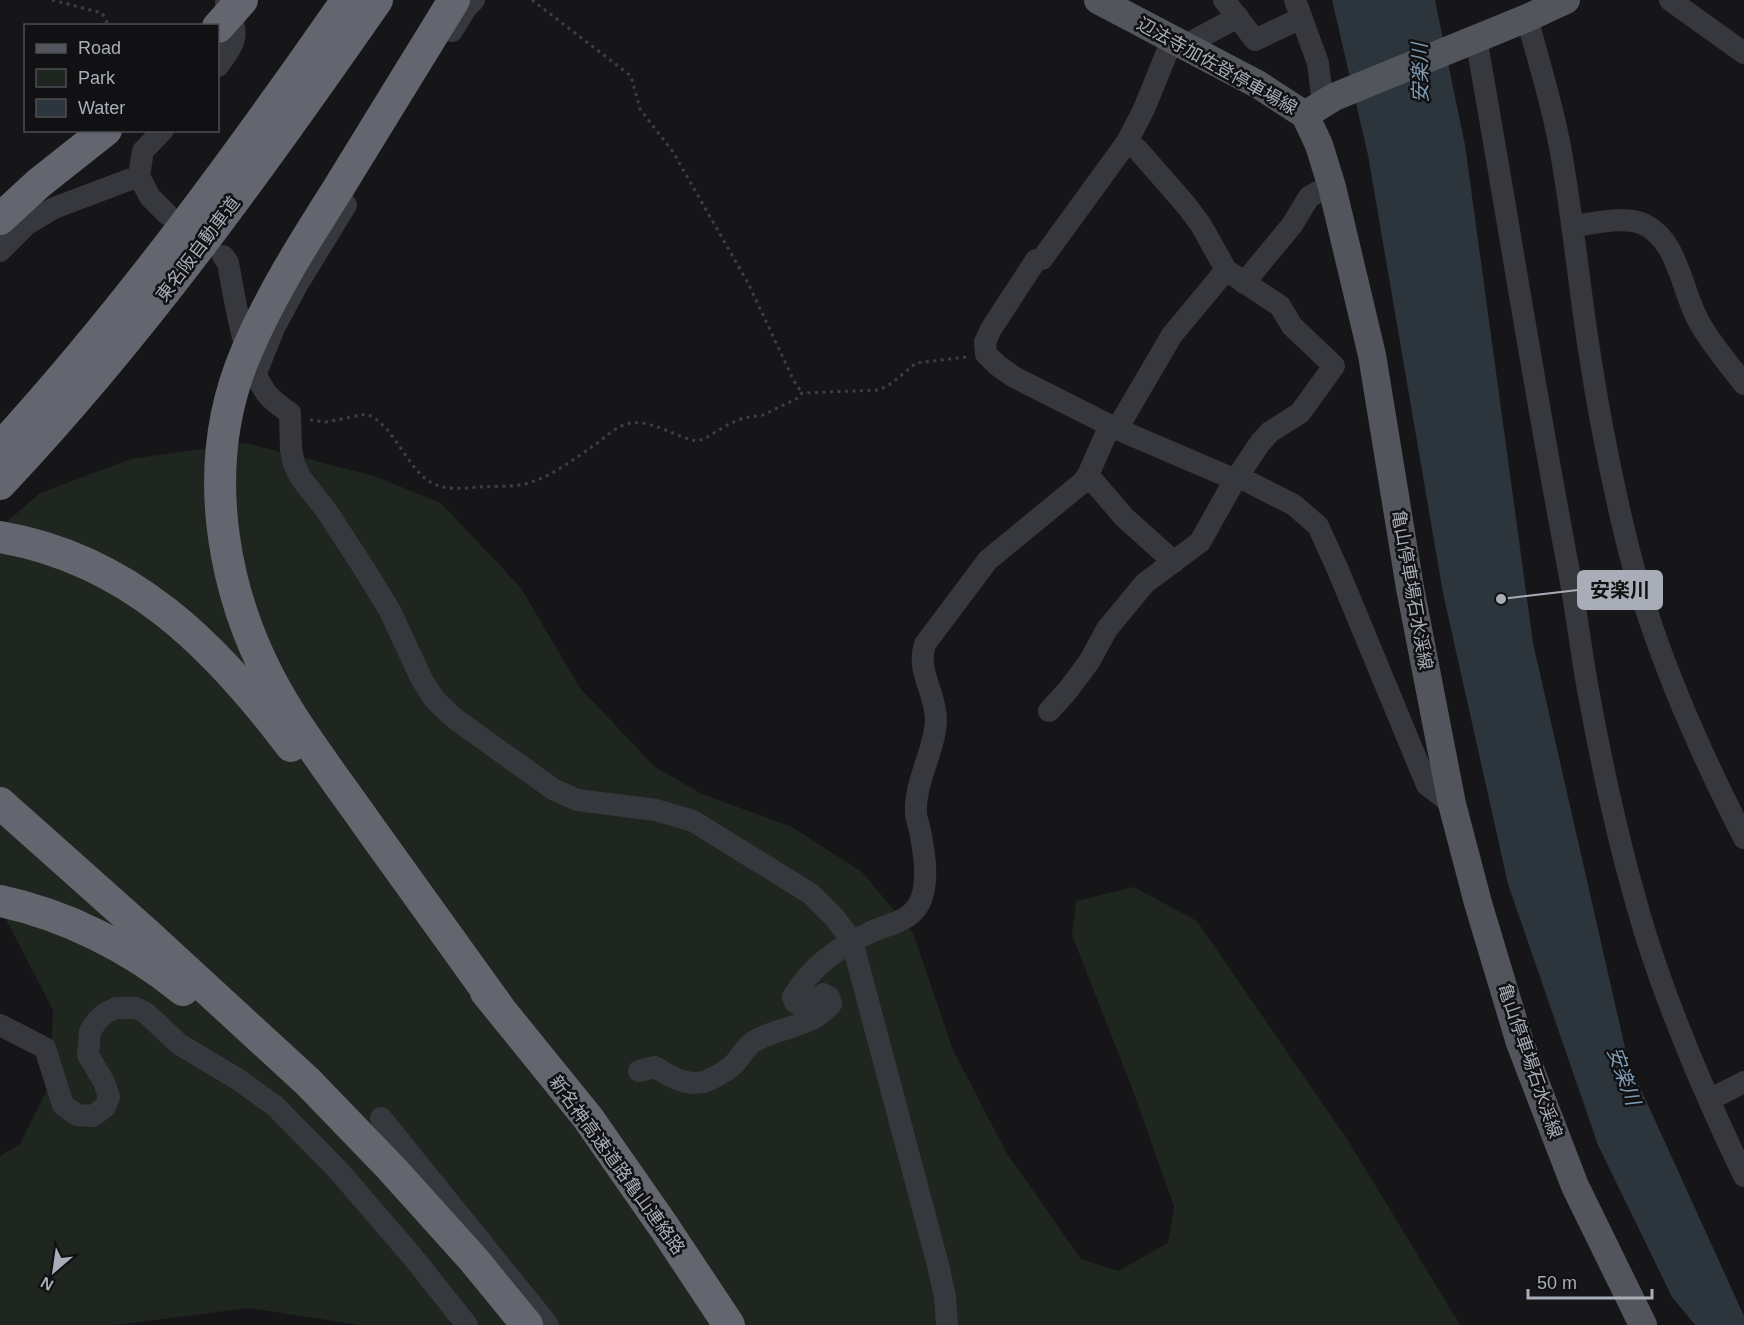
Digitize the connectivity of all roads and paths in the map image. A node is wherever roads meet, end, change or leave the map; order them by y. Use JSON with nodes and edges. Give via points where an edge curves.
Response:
{"nodes":[{"id":1,"x":52,"y":0,"type":"edge"},
{"id":2,"x":225,"y":0,"type":"edge"},
{"id":3,"x":242,"y":0,"type":"edge"},
{"id":4,"x":347,"y":0,"type":"edge"},
{"id":5,"x":377,"y":0,"type":"edge"},
{"id":6,"x":454,"y":0,"type":"edge"},
{"id":7,"x":474,"y":0,"type":"edge"},
{"id":8,"x":532,"y":0,"type":"edge"},
{"id":9,"x":1098,"y":0,"type":"edge"},
{"id":10,"x":1224,"y":0,"type":"edge"},
{"id":11,"x":1566,"y":0,"type":"edge"},
{"id":12,"x":1670,"y":0,"type":"edge"},
{"id":13,"x":1302,"y":6,"type":"edge"},
{"id":14,"x":1238,"y":17,"type":"junction"},
{"id":15,"x":1527,"y":18,"type":"junction"},
{"id":16,"x":108,"y":24,"type":"edge"},
{"id":17,"x":219,"y":26,"type":"edge"},
{"id":18,"x":1472,"y":41,"type":"junction"},
{"id":19,"x":1178,"y":43,"type":"junction"},
{"id":20,"x":1744,"y":53,"type":"edge"},
{"id":21,"x":219,"y":65,"type":"edge"},
{"id":22,"x":1321,"y":105,"type":"junction"},
{"id":23,"x":103,"y":132,"type":"edge"},
{"id":24,"x":161,"y":132,"type":"edge"},
{"id":25,"x":1127,"y":142,"type":"junction"},
{"id":26,"x":139,"y":176,"type":"junction"},
{"id":27,"x":1331,"y":185,"type":"junction"},
{"id":28,"x":167,"y":214,"type":"dead end"},
{"id":29,"x":0,"y":219,"type":"edge"},
{"id":30,"x":1572,"y":226,"type":"junction"},
{"id":31,"x":0,"y":251,"type":"edge"},
{"id":32,"x":224,"y":256,"type":"dead end"},
{"id":33,"x":1235,"y":277,"type":"junction"},
{"id":34,"x":986,"y":354,"type":"junction"},
{"id":35,"x":256,"y":373,"type":"junction"},
{"id":36,"x":1744,"y":384,"type":"edge"},
{"id":37,"x":802,"y":393,"type":"junction"},
{"id":38,"x":290,"y":413,"type":"junction"},
{"id":39,"x":1114,"y":427,"type":"junction"},
{"id":40,"x":0,"y":448,"type":"edge"},
{"id":41,"x":1088,"y":475,"type":"junction"},
{"id":42,"x":1237,"y":478,"type":"junction"},
{"id":43,"x":0,"y":484,"type":"edge"},
{"id":44,"x":0,"y":537,"type":"edge"},
{"id":45,"x":1174,"y":562,"type":"junction"},
{"id":46,"x":1049,"y":711,"type":"dead end"},
{"id":47,"x":0,"y":803,"type":"edge"},
{"id":48,"x":1452,"y":804,"type":"junction"},
{"id":49,"x":1744,"y":838,"type":"edge"},
{"id":50,"x":0,"y":901,"type":"edge"},
{"id":51,"x":852,"y":941,"type":"junction"},
{"id":52,"x":500,"y":1009,"type":"junction"},
{"id":53,"x":0,"y":1025,"type":"edge"},
{"id":54,"x":639,"y":1071,"type":"dead end"},
{"id":55,"x":1744,"y":1082,"type":"edge"},
{"id":56,"x":1709,"y":1100,"type":"junction"},
{"id":57,"x":381,"y":1118,"type":"dead end"},
{"id":58,"x":1744,"y":1176,"type":"edge"},
{"id":59,"x":467,"y":1325,"type":"edge"},
{"id":60,"x":504,"y":1325,"type":"edge"},
{"id":61,"x":527,"y":1325,"type":"edge"},
{"id":62,"x":548,"y":1325,"type":"edge"},
{"id":63,"x":729,"y":1325,"type":"edge"},
{"id":64,"x":947,"y":1325,"type":"edge"},
{"id":65,"x":1643,"y":1325,"type":"edge"}],
"edges":[{"from":1,"to":16,"type":"path","via":[[102,12]]},
{"from":2,"to":21,"type":"street","via":[[235,27],[233,45]]},
{"from":3,"to":17,"type":"highway"},
{"from":4,"to":40,"type":"highway","name":"東名阪自動車道","via":[[176,238]]},
{"from":5,"to":43,"type":"highway","name":"東名阪自動車道","via":[[197,252],[139,326]]},
{"from":6,"to":52,"type":"highway","via":[[281,282],[245,356],[224,430],[220,507],[228,563],[245,624],[288,710]]},
{"from":7,"to":35,"type":"street","via":[[297,285]]},
{"from":8,"to":37,"type":"path","via":[[631,76],[640,109],[673,152],[742,273]]},
{"from":9,"to":19,"type":"main road","name":"辺法寺加佐登停車場線"},
{"from":10,"to":14,"type":"street"},
{"from":11,"to":15,"type":"main road"},
{"from":12,"to":20,"type":"street"},
{"from":13,"to":14,"type":"street","via":[[1256,40]]},
{"from":13,"to":22,"type":"street","via":[[1318,63]]},
{"from":14,"to":19,"type":"street"},
{"from":15,"to":18,"type":"main road"},
{"from":15,"to":30,"type":"street","via":[[1557,131]]},
{"from":18,"to":22,"type":"main road"},
{"from":18,"to":56,"type":"street","via":[[1605,771],[1646,934]]},
{"from":19,"to":22,"type":"main road","name":"辺法寺加佐登停車場線","via":[[1259,85]]},
{"from":19,"to":25,"type":"street"},
{"from":22,"to":27,"type":"main road","name":"亀山停車場石水渓線","via":[[1319,145]]},
{"from":23,"to":29,"type":"highway"},
{"from":24,"to":26,"type":"street","via":[[143,151]]},
{"from":25,"to":33,"type":"street","via":[[1186,206]]},
{"from":25,"to":34,"type":"street","via":[[1042,260],[1036,260],[991,329]]},
{"from":26,"to":28,"type":"street","via":[[150,197]]},
{"from":26,"to":31,"type":"street","via":[[54,208],[27,224]]},
{"from":27,"to":33,"type":"street","via":[[1309,197],[1292,225]]},
{"from":27,"to":48,"type":"main road","name":"亀山停車場石水渓線","via":[[1372,355],[1410,588]]},
{"from":30,"to":36,"type":"street","via":[[1629,221],[1654,230],[1667,246],[1698,321]]},
{"from":30,"to":49,"type":"street","via":[[1596,391],[1623,527],[1673,686]]},
{"from":32,"to":35,"type":"street","via":[[243,340]]},
{"from":33,"to":39,"type":"street","via":[[1172,335]]},
{"from":33,"to":42,"type":"street","via":[[1280,306],[1292,326],[1334,366],[1300,413],[1260,443]]},
{"from":34,"to":37,"type":"path","via":[[916,363],[879,390]]},
{"from":34,"to":39,"type":"street","via":[[1014,377]]},
{"from":35,"to":38,"type":"street","via":[[274,401]]},
{"from":37,"to":38,"type":"path","via":[[763,415],[743,418],[704,439],[686,439],[632,423],[608,433],[596,445],[524,484],[454,489],[438,486],[424,477],[372,416],[326,422]]},
{"from":38,"to":51,"type":"street","via":[[291,449],[300,477],[365,570],[422,680],[441,706],[525,771],[577,800],[656,810],[693,821],[811,894]]},
{"from":39,"to":41,"type":"street"},
{"from":39,"to":42,"type":"street"},
{"from":41,"to":45,"type":"street","via":[[1124,517]]},
{"from":41,"to":51,"type":"street","via":[[988,560],[925,644],[923,674],[936,719],[916,813],[925,862],[922,893],[912,914]]},
{"from":42,"to":45,"type":"street","via":[[1200,542]]},
{"from":42,"to":48,"type":"street","via":[[1294,505],[1318,526],[1426,785]]},
{"from":44,"to":52,"type":"highway","via":[[50,549],[107,573],[139,591],[200,642],[282,733]]},
{"from":45,"to":46,"type":"street","via":[[1146,583],[1118,614],[1089,662]]},
{"from":47,"to":61,"type":"highway","via":[[308,1082],[429,1209]]},
{"from":48,"to":65,"type":"main road","name":"亀山停車場石水渓線","via":[[1520,1043],[1575,1186]]},
{"from":50,"to":60,"type":"highway","via":[[62,919],[132,955],[223,1023],[286,1081],[382,1182]]},
{"from":51,"to":54,"type":"street","via":[[820,966],[793,997],[804,1005],[824,994],[829,997],[831,1004],[816,1018],[751,1043],[724,1072],[703,1082],[671,1078],[655,1067]]},
{"from":51,"to":64,"type":"street","via":[[938,1265]]},
{"from":52,"to":63,"type":"highway","name":"新名神高速道路亀山連絡路","via":[[588,1118]]},
{"from":53,"to":59,"type":"street","via":[[45,1048],[63,1105],[77,1115],[93,1116],[105,1107],[109,1097],[88,1055],[90,1031],[104,1014],[116,1008],[136,1008],[146,1013],[179,1044],[275,1106],[338,1170]]},
{"from":55,"to":56,"type":"street"},
{"from":56,"to":58,"type":"street"},
{"from":57,"to":62,"type":"street"}]}
